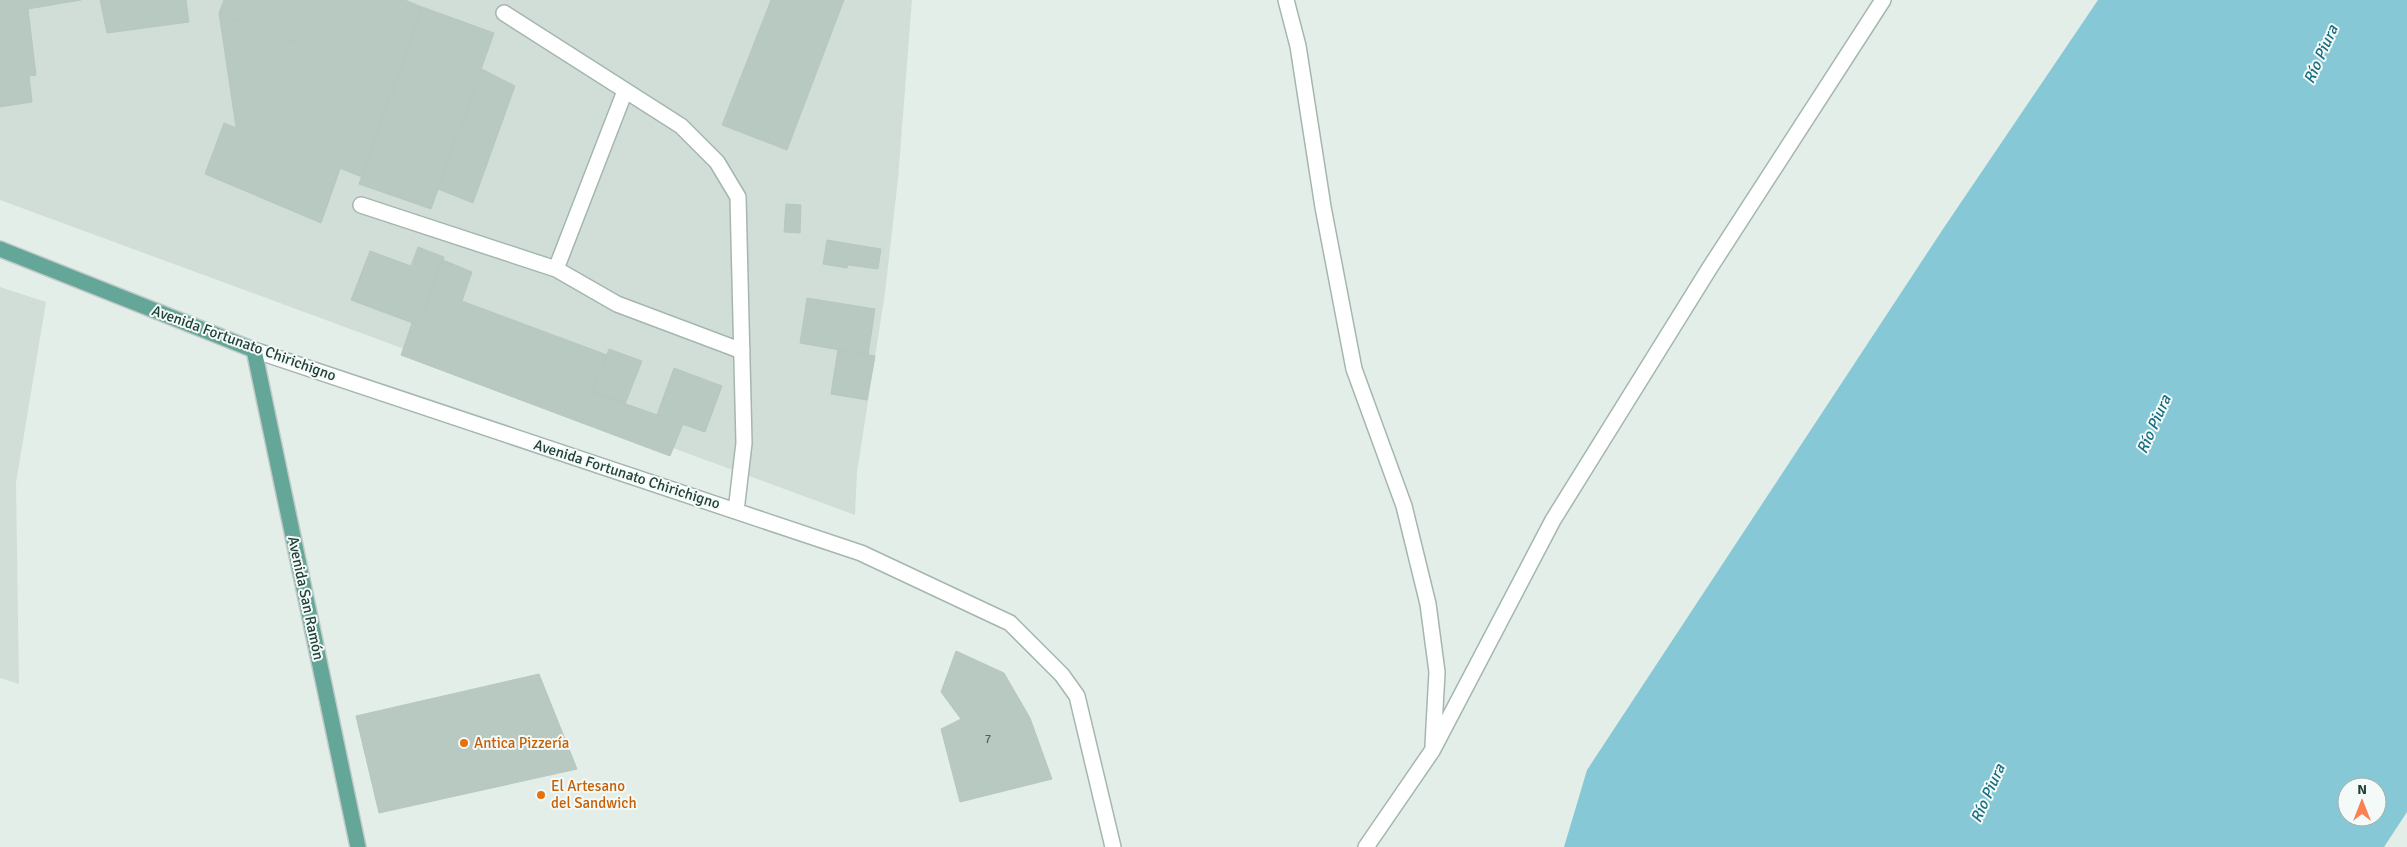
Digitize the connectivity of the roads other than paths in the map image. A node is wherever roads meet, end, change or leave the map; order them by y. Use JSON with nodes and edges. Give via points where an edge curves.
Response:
{"nodes":[{"id":1,"x":1286,"y":0,"type":"edge"},
{"id":2,"x":1882,"y":0,"type":"edge"},
{"id":3,"x":504,"y":13,"type":"dead end"},
{"id":4,"x":625,"y":91,"type":"junction"},
{"id":5,"x":361,"y":205,"type":"dead end"},
{"id":6,"x":0,"y":249,"type":"edge"},
{"id":7,"x":556,"y":269,"type":"junction"},
{"id":8,"x":254,"y":350,"type":"junction"},
{"id":9,"x":742,"y":351,"type":"junction"},
{"id":10,"x":736,"y":511,"type":"junction"},
{"id":11,"x":1432,"y":751,"type":"junction"},
{"id":12,"x":358,"y":847,"type":"edge"},
{"id":13,"x":1113,"y":847,"type":"edge"},
{"id":14,"x":1366,"y":847,"type":"edge"}],
"edges":[{"from":1,"to":11,"type":"street","via":[[1298,46],[1323,207],[1354,369],[1404,506],[1428,604],[1437,672]]},
{"from":2,"to":11,"type":"street","via":[[1553,520]]},
{"from":3,"to":4,"type":"street"},
{"from":4,"to":7,"type":"street"},
{"from":4,"to":9,"type":"street","via":[[681,126],[717,162],[738,197]]},
{"from":5,"to":7,"type":"street"},
{"from":6,"to":8,"type":"main road","name":"Avenida Fortunato Chirichigno"},
{"from":7,"to":9,"type":"street","via":[[617,304]]},
{"from":8,"to":10,"type":"street","name":"Avenida Fortunato Chirichigno"},
{"from":8,"to":12,"type":"main road","name":"Avenida San Ramón"},
{"from":9,"to":10,"type":"street","via":[[744,443]]},
{"from":10,"to":13,"type":"street","name":"Avenida Fortunato Chirichigno","via":[[861,553],[1010,623],[1062,675],[1077,696]]},
{"from":11,"to":14,"type":"street"}]}
